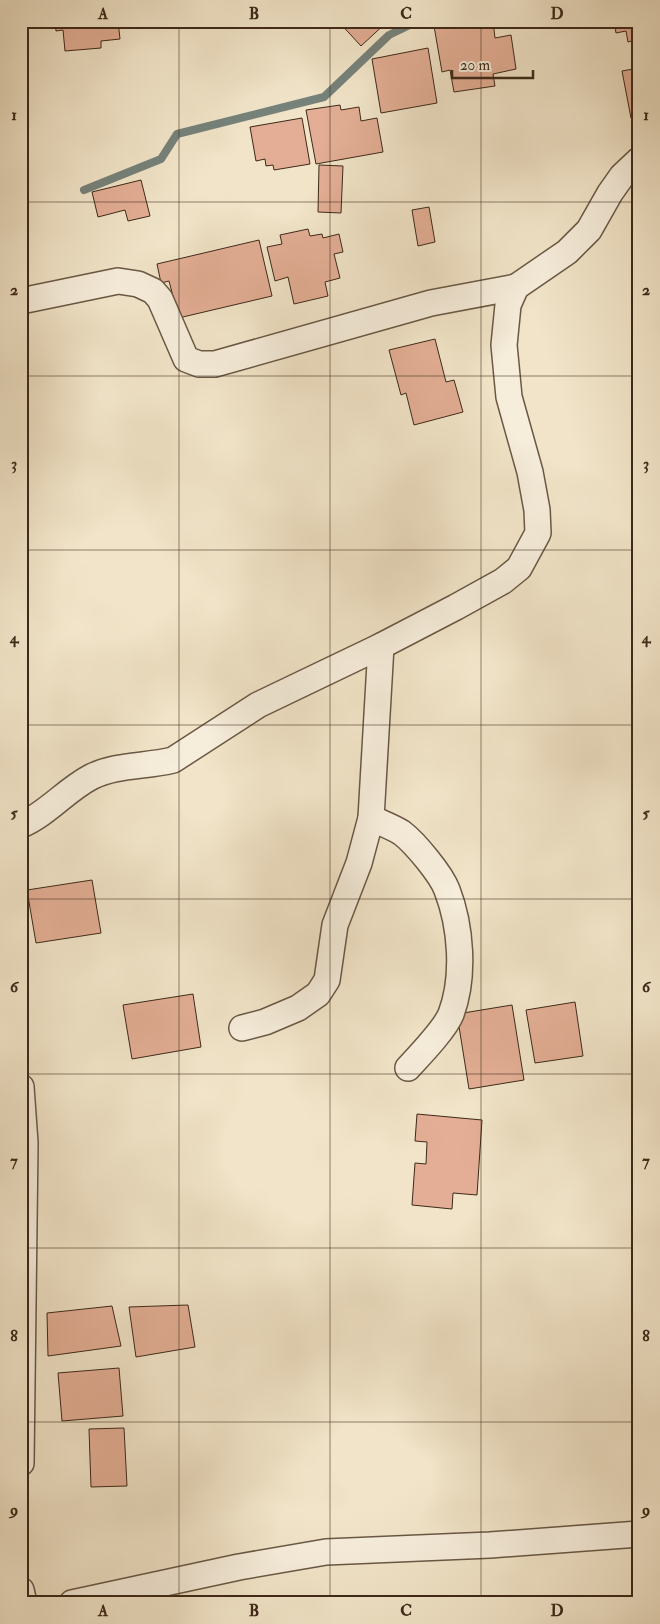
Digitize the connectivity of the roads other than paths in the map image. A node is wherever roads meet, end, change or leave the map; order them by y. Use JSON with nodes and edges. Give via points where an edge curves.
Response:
{"nodes":[{"id":1,"x":639,"y":160,"type":"edge"},
{"id":2,"x":516,"y":287,"type":"junction"},
{"id":3,"x":21,"y":301,"type":"edge"},
{"id":4,"x":381,"y":646,"type":"junction"},
{"id":5,"x":371,"y":818,"type":"junction"},
{"id":6,"x":21,"y":825,"type":"edge"},
{"id":7,"x":242,"y":1028,"type":"dead end"},
{"id":8,"x":408,"y":1068,"type":"dead end"},
{"id":9,"x":21,"y":1087,"type":"edge"},
{"id":10,"x":21,"y":1463,"type":"edge"},
{"id":11,"x":639,"y":1534,"type":"edge"},
{"id":12,"x":21,"y":1590,"type":"edge"},
{"id":13,"x":24,"y":1603,"type":"edge"},
{"id":14,"x":72,"y":1603,"type":"edge"}],
"edges":[{"from":1,"to":2,"type":"street","via":[[622,176],[589,230],[567,252]]},
{"from":2,"to":3,"type":"street","via":[[431,303],[216,364],[199,364],[186,359],[160,300],[138,284],[118,281]]},
{"from":2,"to":4,"type":"street","via":[[508,305],[505,354],[509,397],[530,472],[538,533],[519,568],[503,581]]},
{"from":4,"to":5,"type":"street"},
{"from":4,"to":6,"type":"street","via":[[258,705],[173,760],[114,768],[92,777]]},
{"from":5,"to":7,"type":"street","via":[[359,863],[335,925],[327,980],[318,994],[298,1008]]},
{"from":5,"to":8,"type":"street","via":[[402,833],[421,852],[446,888],[459,941],[458,981],[451,1015]]},
{"from":9,"to":10,"type":"street","via":[[26,1143]]},
{"from":11,"to":14,"type":"street","via":[[326,1552]]},
{"from":12,"to":13,"type":"street"}]}
